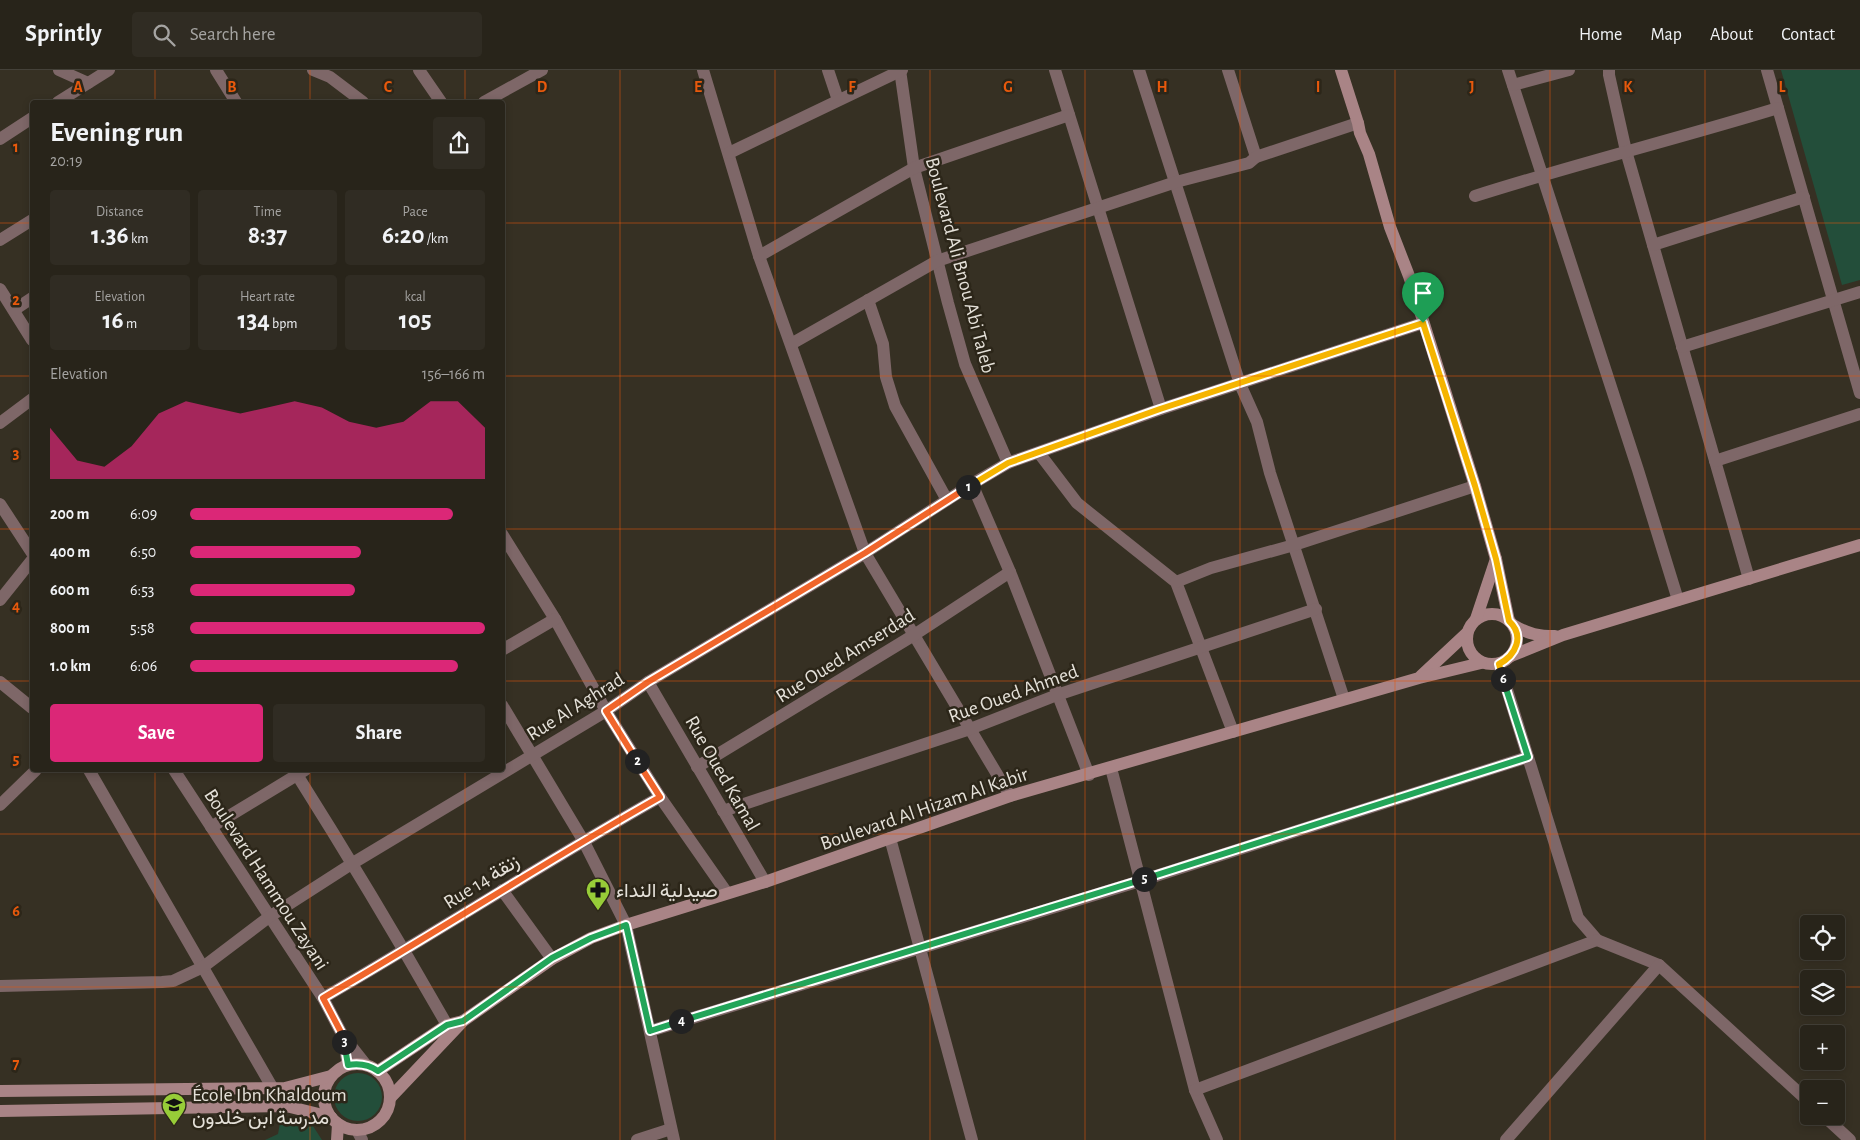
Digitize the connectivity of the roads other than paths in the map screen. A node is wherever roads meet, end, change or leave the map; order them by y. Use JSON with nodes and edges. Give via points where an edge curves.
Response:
{"nodes":[{"id":1,"x":59,"y":70,"type":"edge"},
{"id":2,"x":109,"y":70,"type":"edge"},
{"id":3,"x":216,"y":70,"type":"edge"},
{"id":4,"x":313,"y":70,"type":"edge"},
{"id":5,"x":418,"y":70,"type":"edge"},
{"id":6,"x":542,"y":70,"type":"edge"},
{"id":7,"x":703,"y":70,"type":"edge"},
{"id":8,"x":828,"y":70,"type":"edge"},
{"id":9,"x":901,"y":70,"type":"edge"},
{"id":10,"x":1055,"y":70,"type":"edge"},
{"id":11,"x":1139,"y":70,"type":"edge"},
{"id":12,"x":1228,"y":70,"type":"edge"},
{"id":13,"x":1341,"y":70,"type":"edge"},
{"id":14,"x":1508,"y":70,"type":"edge"},
{"id":15,"x":1569,"y":70,"type":"edge"},
{"id":16,"x":1609,"y":70,"type":"edge"},
{"id":17,"x":1767,"y":70,"type":"edge"},
{"id":18,"x":333,"y":73,"type":"edge"},
{"id":19,"x":525,"y":74,"type":"edge"},
{"id":20,"x":88,"y":83,"type":"junction"},
{"id":21,"x":1513,"y":85,"type":"junction"},
{"id":22,"x":61,"y":100,"type":"edge"},
{"id":23,"x":231,"y":100,"type":"edge"},
{"id":24,"x":361,"y":100,"type":"edge"},
{"id":25,"x":440,"y":100,"type":"edge"},
{"id":26,"x":487,"y":100,"type":"edge"},
{"id":27,"x":838,"y":100,"type":"junction"},
{"id":28,"x":1778,"y":108,"type":"junction"},
{"id":29,"x":1069,"y":115,"type":"junction"},
{"id":30,"x":30,"y":119,"type":"edge"},
{"id":31,"x":1358,"y":122,"type":"junction"},
{"id":32,"x":0,"y":139,"type":"edge"},
{"id":33,"x":1626,"y":151,"type":"junction"},
{"id":34,"x":728,"y":153,"type":"junction"},
{"id":35,"x":1256,"y":158,"type":"junction"},
{"id":36,"x":914,"y":168,"type":"junction"},
{"id":37,"x":1542,"y":175,"type":"junction"},
{"id":38,"x":1176,"y":182,"type":"junction"},
{"id":39,"x":1475,"y":196,"type":"dead end"},
{"id":40,"x":1804,"y":198,"type":"junction"},
{"id":41,"x":1098,"y":209,"type":"junction"},
{"id":42,"x":30,"y":221,"type":"edge"},
{"id":43,"x":0,"y":240,"type":"edge"},
{"id":44,"x":1653,"y":245,"type":"junction"},
{"id":45,"x":759,"y":256,"type":"junction"},
{"id":46,"x":938,"y":261,"type":"junction"},
{"id":47,"x":0,"y":289,"type":"edge"},
{"id":48,"x":1860,"y":292,"type":"edge"},
{"id":49,"x":30,"y":299,"type":"edge"},
{"id":50,"x":868,"y":300,"type":"junction"},
{"id":51,"x":1833,"y":300,"type":"junction"},
{"id":52,"x":14,"y":310,"type":"junction"},
{"id":53,"x":1423,"y":323,"type":"junction"},
{"id":54,"x":30,"y":337,"type":"edge"},
{"id":55,"x":791,"y":344,"type":"junction"},
{"id":56,"x":1682,"y":347,"type":"junction"},
{"id":57,"x":1240,"y":384,"type":"junction"},
{"id":58,"x":1860,"y":393,"type":"edge"},
{"id":59,"x":30,"y":400,"type":"edge"},
{"id":60,"x":1160,"y":409,"type":"junction"},
{"id":61,"x":1860,"y":414,"type":"edge"},
{"id":62,"x":0,"y":423,"type":"edge"},
{"id":63,"x":1039,"y":453,"type":"junction"},
{"id":64,"x":1715,"y":461,"type":"junction"},
{"id":65,"x":1008,"y":463,"type":"junction"},
{"id":66,"x":972,"y":484,"type":"junction"},
{"id":67,"x":1475,"y":486,"type":"junction"},
{"id":68,"x":947,"y":500,"type":"junction"},
{"id":69,"x":0,"y":504,"type":"edge"},
{"id":70,"x":505,"y":539,"type":"edge"},
{"id":71,"x":1294,"y":545,"type":"junction"},
{"id":72,"x":1860,"y":545,"type":"edge"},
{"id":73,"x":30,"y":551,"type":"edge"},
{"id":74,"x":865,"y":553,"type":"junction"},
{"id":75,"x":1496,"y":559,"type":"junction"},
{"id":76,"x":30,"y":562,"type":"edge"},
{"id":77,"x":1010,"y":572,"type":"junction"},
{"id":78,"x":1749,"y":579,"type":"junction"},
{"id":79,"x":1176,"y":582,"type":"junction"},
{"id":80,"x":0,"y":600,"type":"edge"},
{"id":81,"x":1678,"y":600,"type":"junction"},
{"id":82,"x":1316,"y":609,"type":"junction"},
{"id":83,"x":1476,"y":618,"type":"junction"},
{"id":84,"x":555,"y":619,"type":"junction"},
{"id":85,"x":1512,"y":624,"type":"junction"},
{"id":86,"x":1466,"y":633,"type":"junction"},
{"id":87,"x":914,"y":635,"type":"junction"},
{"id":88,"x":1562,"y":635,"type":"junction"},
{"id":89,"x":1201,"y":647,"type":"junction"},
{"id":90,"x":505,"y":648,"type":"edge"},
{"id":91,"x":1511,"y":656,"type":"junction"},
{"id":92,"x":1481,"y":663,"type":"junction"},
{"id":93,"x":1499,"y":664,"type":"junction"},
{"id":94,"x":1419,"y":678,"type":"junction"},
{"id":95,"x":0,"y":682,"type":"edge"},
{"id":96,"x":648,"y":682,"type":"junction"},
{"id":97,"x":1057,"y":695,"type":"junction"},
{"id":98,"x":1344,"y":699,"type":"junction"},
{"id":99,"x":30,"y":706,"type":"edge"},
{"id":100,"x":505,"y":710,"type":"edge"},
{"id":101,"x":606,"y":711,"type":"junction"},
{"id":102,"x":970,"y":729,"type":"junction"},
{"id":103,"x":1233,"y":732,"type":"junction"},
{"id":104,"x":532,"y":754,"type":"junction"},
{"id":105,"x":1528,"y":757,"type":"junction"},
{"id":106,"x":697,"y":767,"type":"junction"},
{"id":107,"x":1111,"y":768,"type":"junction"},
{"id":108,"x":505,"y":770,"type":"edge"},
{"id":109,"x":34,"y":772,"type":"edge"},
{"id":110,"x":90,"y":772,"type":"edge"},
{"id":111,"x":175,"y":772,"type":"edge"},
{"id":112,"x":298,"y":772,"type":"edge"},
{"id":113,"x":502,"y":772,"type":"edge"},
{"id":114,"x":1089,"y":775,"type":"junction"},
{"id":115,"x":1010,"y":796,"type":"junction"},
{"id":116,"x":660,"y":797,"type":"junction"},
{"id":117,"x":0,"y":804,"type":"edge"},
{"id":118,"x":723,"y":811,"type":"junction"},
{"id":119,"x":210,"y":828,"type":"junction"},
{"id":120,"x":890,"y":838,"type":"junction"},
{"id":121,"x":583,"y":840,"type":"junction"},
{"id":122,"x":353,"y":863,"type":"junction"},
{"id":123,"x":1140,"y":881,"type":"junction"},
{"id":124,"x":764,"y":882,"type":"junction"},
{"id":125,"x":502,"y":890,"type":"junction"},
{"id":126,"x":727,"y":893,"type":"junction"},
{"id":127,"x":269,"y":917,"type":"junction"},
{"id":128,"x":626,"y":925,"type":"junction"},
{"id":129,"x":1598,"y":940,"type":"junction"},
{"id":130,"x":921,"y":948,"type":"junction"},
{"id":131,"x":405,"y":951,"type":"junction"},
{"id":132,"x":552,"y":958,"type":"junction"},
{"id":133,"x":1659,"y":965,"type":"junction"},
{"id":134,"x":203,"y":967,"type":"junction"},
{"id":135,"x":0,"y":986,"type":"edge"},
{"id":136,"x":323,"y":998,"type":"junction"},
{"id":137,"x":463,"y":1021,"type":"junction"},
{"id":138,"x":447,"y":1025,"type":"junction"},
{"id":139,"x":650,"y":1031,"type":"junction"},
{"id":140,"x":343,"y":1036,"type":"junction"},
{"id":141,"x":447,"y":1040,"type":"junction"},
{"id":142,"x":348,"y":1065,"type":"junction"},
{"id":143,"x":372,"y":1068,"type":"junction"},
{"id":144,"x":331,"y":1076,"type":"junction"},
{"id":145,"x":272,"y":1087,"type":"junction"},
{"id":146,"x":1195,"y":1090,"type":"junction"},
{"id":147,"x":0,"y":1091,"type":"edge"},
{"id":148,"x":1800,"y":1094,"type":"edge"},
{"id":149,"x":390,"y":1098,"type":"junction"},
{"id":150,"x":0,"y":1111,"type":"edge"},
{"id":151,"x":335,"y":1120,"type":"junction"},
{"id":152,"x":375,"y":1125,"type":"junction"},
{"id":153,"x":1834,"y":1125,"type":"edge"},
{"id":154,"x":672,"y":1134,"type":"edge"},
{"id":155,"x":359,"y":1135,"type":"edge"},
{"id":156,"x":337,"y":1140,"type":"edge"},
{"id":157,"x":367,"y":1140,"type":"edge"},
{"id":158,"x":637,"y":1140,"type":"edge"},
{"id":159,"x":972,"y":1140,"type":"edge"},
{"id":160,"x":1217,"y":1140,"type":"edge"},
{"id":161,"x":1506,"y":1140,"type":"edge"},
{"id":162,"x":1850,"y":1140,"type":"edge"}],
"edges":[{"from":1,"to":20,"type":"street"},
{"from":2,"to":20,"type":"street"},
{"from":3,"to":23,"type":"street"},
{"from":4,"to":18,"type":"street"},
{"from":5,"to":25,"type":"street"},
{"from":6,"to":19,"type":"street"},
{"from":7,"to":34,"type":"street"},
{"from":8,"to":27,"type":"street"},
{"from":9,"to":27,"type":"street"},
{"from":9,"to":36,"type":"street","name":"Boulevard Ali Bnou Abi Taleb"},
{"from":10,"to":29,"type":"street"},
{"from":11,"to":38,"type":"street"},
{"from":12,"to":35,"type":"street"},
{"from":13,"to":31,"type":"street"},
{"from":14,"to":21,"type":"street"},
{"from":15,"to":21,"type":"street"},
{"from":16,"to":33,"type":"street"},
{"from":17,"to":28,"type":"street"},
{"from":18,"to":24,"type":"street"},
{"from":19,"to":26,"type":"street"},
{"from":20,"to":22,"type":"street"},
{"from":21,"to":37,"type":"street"},
{"from":27,"to":34,"type":"street"},
{"from":28,"to":33,"type":"street"},
{"from":28,"to":40,"type":"street"},
{"from":29,"to":36,"type":"street"},
{"from":29,"to":41,"type":"street"},
{"from":30,"to":32,"type":"street"},
{"from":31,"to":35,"type":"street"},
{"from":31,"to":53,"type":"street"},
{"from":33,"to":37,"type":"street"},
{"from":33,"to":44,"type":"street"},
{"from":34,"to":45,"type":"street"},
{"from":35,"to":38,"type":"street"},
{"from":36,"to":45,"type":"street"},
{"from":36,"to":46,"type":"street","name":"Boulevard Ali Bnou Abi Taleb"},
{"from":37,"to":39,"type":"street"},
{"from":37,"to":81,"type":"street"},
{"from":38,"to":41,"type":"street"},
{"from":38,"to":57,"type":"street"},
{"from":40,"to":44,"type":"street"},
{"from":40,"to":51,"type":"street"},
{"from":41,"to":46,"type":"street"},
{"from":41,"to":60,"type":"street"},
{"from":42,"to":43,"type":"street"},
{"from":44,"to":56,"type":"street"},
{"from":45,"to":55,"type":"street"},
{"from":46,"to":50,"type":"street"},
{"from":46,"to":65,"type":"street","name":"Boulevard Ali Bnou Abi Taleb","via":[[966,364]]},
{"from":47,"to":52,"type":"street"},
{"from":48,"to":51,"type":"street"},
{"from":49,"to":52,"type":"street"},
{"from":50,"to":55,"type":"street"},
{"from":50,"to":68,"type":"street","via":[[883,344],[886,377],[895,406]]},
{"from":51,"to":56,"type":"street"},
{"from":51,"to":58,"type":"street"},
{"from":52,"to":54,"type":"street"},
{"from":53,"to":57,"type":"street","name":"Rue Al Aghrad"},
{"from":53,"to":67,"type":"street"},
{"from":55,"to":74,"type":"street"},
{"from":56,"to":64,"type":"street"},
{"from":57,"to":60,"type":"street","name":"Rue Al Aghrad"},
{"from":57,"to":71,"type":"street","via":[[1257,422]]},
{"from":59,"to":62,"type":"street"},
{"from":60,"to":63,"type":"street","name":"Rue Al Aghrad"},
{"from":61,"to":64,"type":"street"},
{"from":63,"to":65,"type":"street","name":"Rue Al Aghrad"},
{"from":63,"to":79,"type":"street","via":[[1078,503]]},
{"from":64,"to":78,"type":"street"},
{"from":65,"to":66,"type":"street","name":"Rue Al Aghrad"},
{"from":66,"to":68,"type":"street","name":"Rue Al Aghrad"},
{"from":66,"to":77,"type":"street"},
{"from":67,"to":71,"type":"street"},
{"from":67,"to":75,"type":"street"},
{"from":68,"to":74,"type":"street","name":"Rue Al Aghrad"},
{"from":69,"to":73,"type":"street"},
{"from":70,"to":84,"type":"street"},
{"from":71,"to":79,"type":"street","via":[[1211,568]]},
{"from":71,"to":82,"type":"street"},
{"from":72,"to":78,"type":"street"},
{"from":74,"to":87,"type":"street"},
{"from":74,"to":96,"type":"street","name":"Rue Al Aghrad"},
{"from":75,"to":83,"type":"street"},
{"from":75,"to":85,"type":"street"},
{"from":76,"to":80,"type":"street"},
{"from":77,"to":87,"type":"street","name":"Rue Oued Amserdad"},
{"from":77,"to":97,"type":"street"},
{"from":78,"to":81,"type":"street"},
{"from":79,"to":89,"type":"street"},
{"from":81,"to":88,"type":"street"},
{"from":82,"to":89,"type":"street","name":"Rue Oued Ahmed"},
{"from":82,"to":98,"type":"street"},
{"from":83,"to":85,"type":"street","via":[[1493,614]]},
{"from":83,"to":86,"type":"street"},
{"from":84,"to":90,"type":"street"},
{"from":84,"to":101,"type":"street"},
{"from":85,"to":88,"type":"street","via":[[1528,633]]},
{"from":85,"to":91,"type":"street","via":[[1517,636]]},
{"from":86,"to":92,"type":"street","via":[[1469,650]]},
{"from":86,"to":94,"type":"street","name":"Boulevard Al Hizam Al Kabir"},
{"from":87,"to":102,"type":"street"},
{"from":87,"to":106,"type":"street","name":"Rue Oued Amserdad"},
{"from":88,"to":91,"type":"street"},
{"from":89,"to":97,"type":"street","name":"Rue Oued Ahmed"},
{"from":89,"to":103,"type":"street"},
{"from":91,"to":93,"type":"street"},
{"from":92,"to":93,"type":"street"},
{"from":92,"to":94,"type":"street","name":"Boulevard Al Hizam Al Kabir"},
{"from":93,"to":105,"type":"street"},
{"from":94,"to":98,"type":"street","name":"Boulevard Al Hizam Al Kabir"},
{"from":95,"to":99,"type":"street"},
{"from":96,"to":101,"type":"street","name":"Rue Al Aghrad"},
{"from":96,"to":106,"type":"street","name":"Rue Oued Kamal"},
{"from":97,"to":102,"type":"street","name":"Rue Oued Ahmed"},
{"from":97,"to":114,"type":"street"},
{"from":98,"to":103,"type":"street","name":"Boulevard Al Hizam Al Kabir"},
{"from":100,"to":104,"type":"street"},
{"from":101,"to":104,"type":"street","name":"Rue Al Aghrad"},
{"from":101,"to":116,"type":"street"},
{"from":102,"to":115,"type":"street"},
{"from":102,"to":118,"type":"street","name":"Rue Oued Ahmed"},
{"from":103,"to":107,"type":"street","name":"Boulevard Al Hizam Al Kabir"},
{"from":104,"to":108,"type":"street","name":"Rue Al Aghrad"},
{"from":104,"to":121,"type":"street"},
{"from":105,"to":123,"type":"street"},
{"from":105,"to":129,"type":"street","via":[[1578,918]]},
{"from":106,"to":118,"type":"street","name":"Rue Oued Kamal"},
{"from":107,"to":114,"type":"street","name":"Boulevard Al Hizam Al Kabir"},
{"from":107,"to":123,"type":"street"},
{"from":109,"to":117,"type":"street"},
{"from":110,"to":134,"type":"street"},
{"from":111,"to":119,"type":"street","name":"Boulevard Hammou Zayani"},
{"from":112,"to":119,"type":"street"},
{"from":112,"to":122,"type":"street"},
{"from":113,"to":122,"type":"street","name":"Rue Al Aghrad"},
{"from":114,"to":115,"type":"street","name":"Boulevard Al Hizam Al Kabir"},
{"from":115,"to":120,"type":"street","name":"Boulevard Al Hizam Al Kabir"},
{"from":116,"to":121,"type":"street","name":"Rue 14 زنقة"},
{"from":116,"to":126,"type":"street"},
{"from":118,"to":124,"type":"street","name":"Rue Oued Kamal"},
{"from":119,"to":127,"type":"street","name":"Boulevard Hammou Zayani"},
{"from":120,"to":124,"type":"street","name":"Boulevard Al Hizam Al Kabir"},
{"from":120,"to":130,"type":"street"},
{"from":121,"to":125,"type":"street","name":"Rue 14 زنقة"},
{"from":121,"to":128,"type":"street"},
{"from":122,"to":127,"type":"street","name":"Rue Al Aghrad"},
{"from":122,"to":131,"type":"street"},
{"from":123,"to":130,"type":"street"},
{"from":123,"to":146,"type":"street"},
{"from":124,"to":126,"type":"street","name":"Boulevard Al Hizam Al Kabir"},
{"from":125,"to":131,"type":"street","name":"Rue 14 زنقة"},
{"from":125,"to":132,"type":"street"},
{"from":126,"to":128,"type":"street","name":"Boulevard Al Hizam Al Kabir"},
{"from":127,"to":134,"type":"street","name":"Rue Al Aghrad"},
{"from":127,"to":136,"type":"street","name":"Boulevard Hammou Zayani"},
{"from":128,"to":132,"type":"street","name":"Boulevard Al Hizam Al Kabir"},
{"from":128,"to":139,"type":"street"},
{"from":129,"to":133,"type":"street"},
{"from":129,"to":146,"type":"street"},
{"from":130,"to":139,"type":"street"},
{"from":130,"to":159,"type":"street"},
{"from":131,"to":136,"type":"street","name":"Rue 14 زنقة"},
{"from":131,"to":138,"type":"street"},
{"from":132,"to":137,"type":"street","name":"Boulevard Al Hizam Al Kabir"},
{"from":133,"to":148,"type":"street"},
{"from":133,"to":161,"type":"street"},
{"from":134,"to":135,"type":"street","name":"Rue Al Aghrad","via":[[173,981]]},
{"from":134,"to":145,"type":"street"},
{"from":136,"to":140,"type":"street","name":"Boulevard Hammou Zayani"},
{"from":137,"to":138,"type":"street","name":"Boulevard Al Hizam Al Kabir"},
{"from":137,"to":141,"type":"street","name":"Boulevard Al Hizam Al Kabir"},
{"from":138,"to":141,"type":"street"},
{"from":138,"to":143,"type":"street","name":"Boulevard Al Hizam Al Kabir"},
{"from":139,"to":154,"type":"street"},
{"from":140,"to":142,"type":"street"},
{"from":140,"to":143,"type":"street"},
{"from":141,"to":149,"type":"street","name":"Boulevard Al Hizam Al Kabir"},
{"from":142,"to":143,"type":"street","via":[[357,1063]]},
{"from":142,"to":144,"type":"street"},
{"from":143,"to":149,"type":"street","via":[[387,1083]]},
{"from":144,"to":145,"type":"street","via":[[285,1088]]},
{"from":144,"to":151,"type":"street","via":[[324,1097],[326,1108]]},
{"from":145,"to":147,"type":"street"},
{"from":146,"to":160,"type":"street"},
{"from":149,"to":152,"type":"street","via":[[386,1113]]},
{"from":150,"to":151,"type":"street","via":[[286,1106]]},
{"from":151,"to":155,"type":"street"},
{"from":151,"to":156,"type":"street"},
{"from":152,"to":155,"type":"street"},
{"from":152,"to":157,"type":"street"},
{"from":153,"to":162,"type":"street"},
{"from":154,"to":158,"type":"street"}]}
